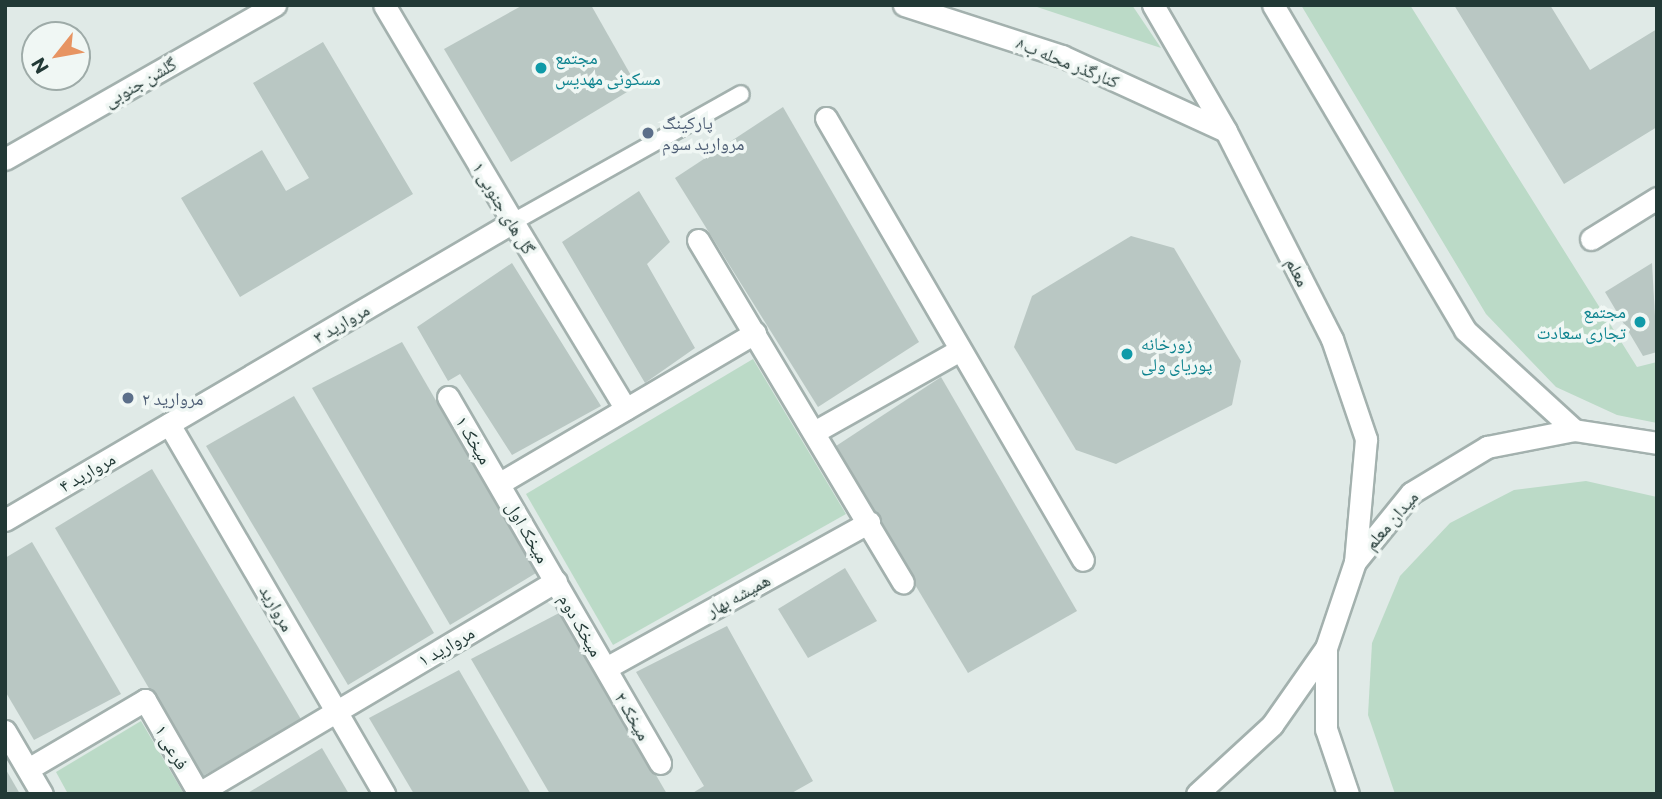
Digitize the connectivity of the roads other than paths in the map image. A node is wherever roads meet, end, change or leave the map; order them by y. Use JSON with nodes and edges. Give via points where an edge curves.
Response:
{"nodes":[{"id":1,"x":275,"y":5,"type":"edge"},
{"id":2,"x":384,"y":5,"type":"edge"},
{"id":3,"x":904,"y":5,"type":"edge"},
{"id":4,"x":1153,"y":5,"type":"edge"},
{"id":5,"x":1273,"y":5,"type":"edge"},
{"id":6,"x":741,"y":94,"type":"dead end"},
{"id":7,"x":827,"y":118,"type":"dead end"},
{"id":8,"x":1226,"y":131,"type":"junction"},
{"id":9,"x":5,"y":159,"type":"edge"},
{"id":10,"x":1657,"y":198,"type":"edge"},
{"id":11,"x":513,"y":222,"type":"junction"},
{"id":12,"x":1591,"y":239,"type":"dead end"},
{"id":13,"x":698,"y":240,"type":"dead end"},
{"id":14,"x":755,"y":333,"type":"junction"},
{"id":15,"x":960,"y":350,"type":"junction"},
{"id":16,"x":448,"y":397,"type":"dead end"},
{"id":17,"x":626,"y":410,"type":"junction"},
{"id":18,"x":169,"y":424,"type":"junction"},
{"id":19,"x":1574,"y":430,"type":"junction"},
{"id":20,"x":816,"y":431,"type":"junction"},
{"id":21,"x":1657,"y":443,"type":"edge"},
{"id":22,"x":500,"y":483,"type":"junction"},
{"id":23,"x":5,"y":520,"type":"edge"},
{"id":24,"x":869,"y":522,"type":"junction"},
{"id":25,"x":1083,"y":561,"type":"dead end"},
{"id":26,"x":1355,"y":562,"type":"junction"},
{"id":27,"x":556,"y":581,"type":"junction"},
{"id":28,"x":903,"y":582,"type":"dead end"},
{"id":29,"x":1326,"y":648,"type":"junction"},
{"id":30,"x":606,"y":668,"type":"junction"},
{"id":31,"x":337,"y":710,"type":"junction"},
{"id":32,"x":5,"y":731,"type":"edge"},
{"id":33,"x":660,"y":764,"type":"dead end"},
{"id":34,"x":28,"y":769,"type":"junction"},
{"id":35,"x":199,"y":793,"type":"edge"},
{"id":36,"x":42,"y":794,"type":"edge"},
{"id":37,"x":384,"y":794,"type":"edge"},
{"id":38,"x":1197,"y":794,"type":"edge"},
{"id":39,"x":1348,"y":794,"type":"edge"}],
"edges":[{"from":1,"to":9,"type":"street","name":"گلشن جنوبی"},
{"from":2,"to":11,"type":"street","name":"گل های جنوبی ۱"},
{"from":3,"to":8,"type":"street","name":"کنارگذر محله ب۸","via":[[1062,56]]},
{"from":4,"to":8,"type":"street","name":"معلم"},
{"from":5,"to":19,"type":"street","via":[[1465,330]]},
{"from":6,"to":11,"type":"lane"},
{"from":7,"to":15,"type":"street"},
{"from":8,"to":26,"type":"street","name":"معلم","via":[[1332,339],[1366,439]]},
{"from":10,"to":12,"type":"street"},
{"from":11,"to":17,"type":"street","name":"گل های جنوبی ۱"},
{"from":11,"to":18,"type":"street","name":"مروارید ۳"},
{"from":13,"to":14,"type":"street"},
{"from":14,"to":17,"type":"street"},
{"from":14,"to":20,"type":"street"},
{"from":15,"to":20,"type":"street"},
{"from":15,"to":25,"type":"street"},
{"from":16,"to":22,"type":"street","name":"میخک ۱"},
{"from":17,"to":22,"type":"street"},
{"from":18,"to":23,"type":"street","name":"مروارید ۴"},
{"from":18,"to":31,"type":"street","name":"مروارید"},
{"from":19,"to":21,"type":"street","name":"میدان معلم"},
{"from":19,"to":26,"type":"street","name":"میدان معلم","via":[[1486,447],[1410,493]]},
{"from":20,"to":24,"type":"street"},
{"from":22,"to":27,"type":"street","name":"میخک اول"},
{"from":24,"to":28,"type":"street"},
{"from":24,"to":30,"type":"street","name":"همیشه بهار"},
{"from":26,"to":29,"type":"street","name":"میدان معلم"},
{"from":27,"to":30,"type":"street","name":"میخک دوم"},
{"from":27,"to":31,"type":"street","name":"مروارید ۱"},
{"from":29,"to":38,"type":"street","via":[[1272,725]]},
{"from":29,"to":39,"type":"street","name":"میدان معلم","via":[[1326,729]]},
{"from":30,"to":33,"type":"street","name":"میخک ۲"},
{"from":31,"to":35,"type":"street"},
{"from":31,"to":37,"type":"street","name":"مروارید"},
{"from":32,"to":34,"type":"street"},
{"from":34,"to":35,"type":"street","name":"فرعی ۱","via":[[145,701]]},
{"from":34,"to":36,"type":"street"}]}
